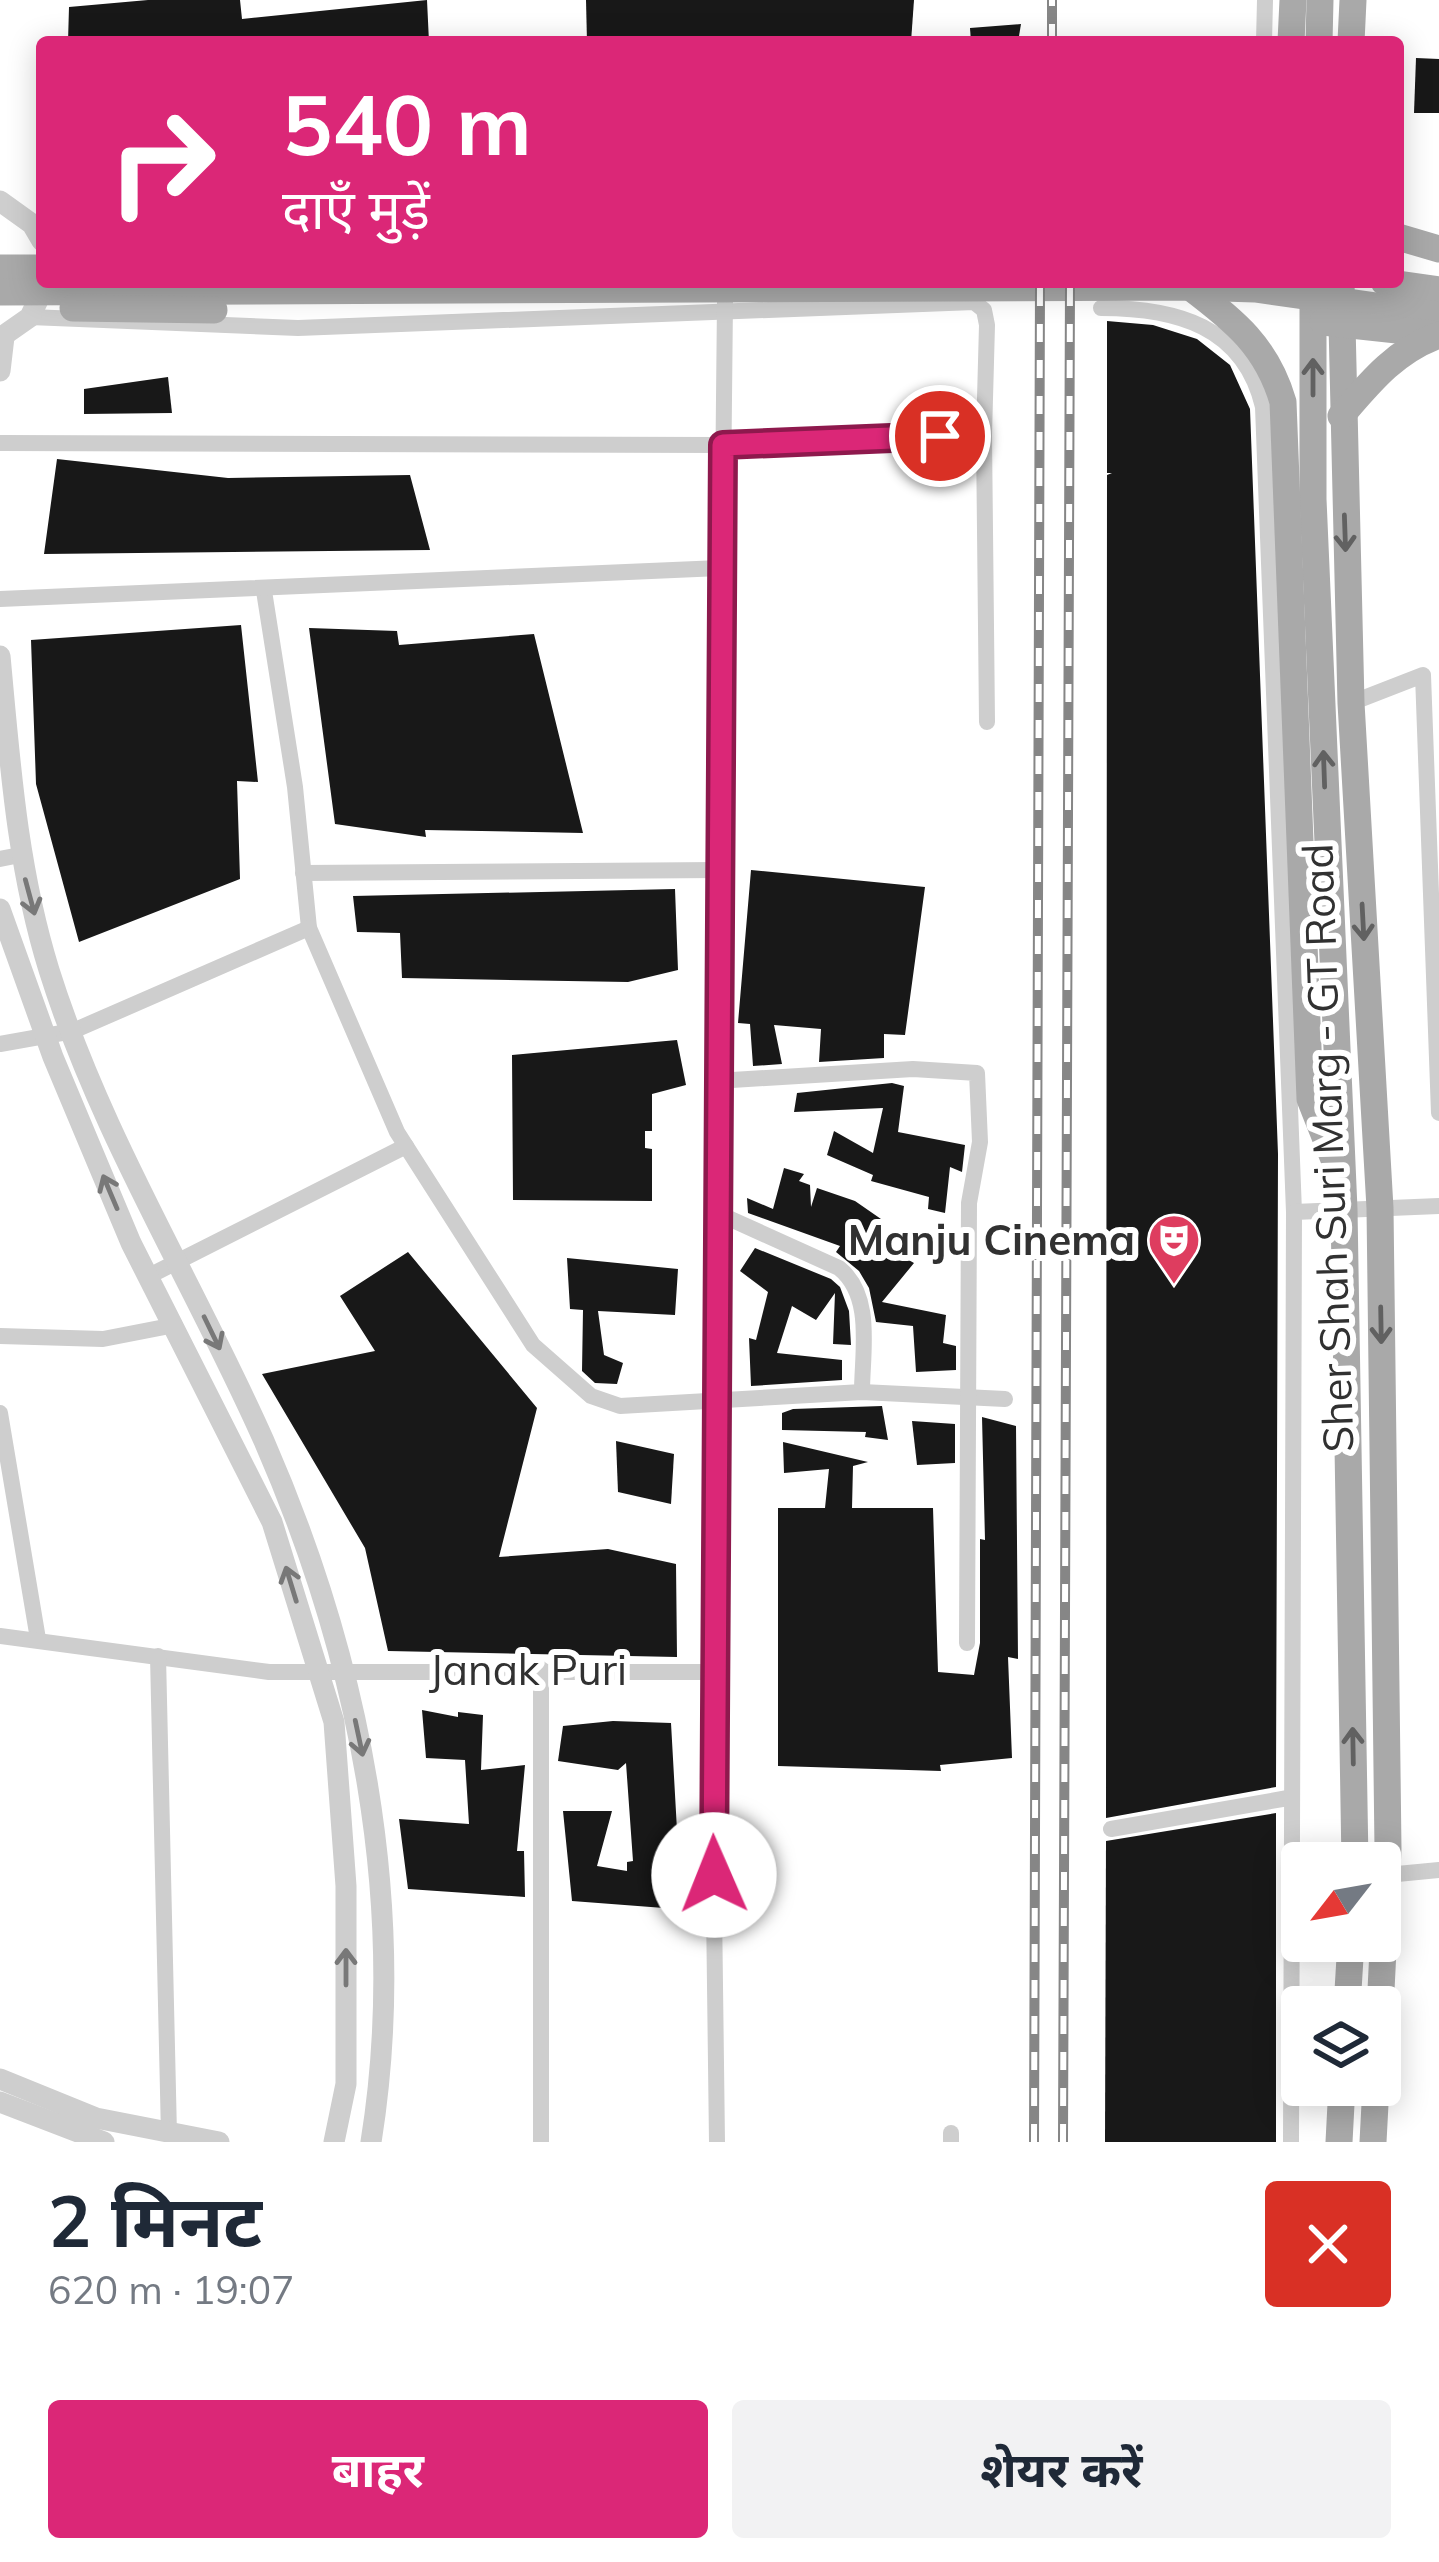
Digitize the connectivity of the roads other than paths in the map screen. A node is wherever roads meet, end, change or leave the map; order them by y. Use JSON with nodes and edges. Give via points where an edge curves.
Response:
{"nodes":[{"id":1,"x":1264,"y":0,"type":"edge"},
{"id":2,"x":1293,"y":0,"type":"edge"},
{"id":3,"x":1320,"y":0,"type":"edge"},
{"id":4,"x":1353,"y":0,"type":"edge"},
{"id":5,"x":1264,"y":36,"type":"edge"},
{"id":6,"x":1291,"y":36,"type":"edge"},
{"id":7,"x":1318,"y":36,"type":"edge"},
{"id":8,"x":1351,"y":36,"type":"edge"},
{"id":9,"x":0,"y":201,"type":"edge"},
{"id":10,"x":36,"y":234,"type":"edge"},
{"id":11,"x":0,"y":268,"type":"edge"},
{"id":12,"x":36,"y":268,"type":"edge"},
{"id":13,"x":1404,"y":285,"type":"edge"},
{"id":14,"x":725,"y":288,"type":"edge"},
{"id":15,"x":1045,"y":288,"type":"edge"},
{"id":16,"x":1191,"y":288,"type":"edge"},
{"id":17,"x":1208,"y":288,"type":"edge"},
{"id":18,"x":1315,"y":288,"type":"edge"},
{"id":19,"x":1339,"y":288,"type":"edge"},
{"id":20,"x":1439,"y":290,"type":"edge"},
{"id":21,"x":0,"y":292,"type":"edge"},
{"id":22,"x":464,"y":292,"type":"junction"},
{"id":23,"x":38,"y":302,"type":"edge"},
{"id":24,"x":1101,"y":308,"type":"dead end"},
{"id":25,"x":725,"y":311,"type":"junction"},
{"id":26,"x":1439,"y":315,"type":"edge"},
{"id":27,"x":1326,"y":322,"type":"junction"},
{"id":28,"x":1439,"y":334,"type":"edge"},
{"id":29,"x":2,"y":337,"type":"edge"},
{"id":30,"x":0,"y":371,"type":"edge"},
{"id":31,"x":1341,"y":416,"type":"junction"},
{"id":32,"x":984,"y":435,"type":"junction"},
{"id":33,"x":0,"y":443,"type":"edge"},
{"id":34,"x":723,"y":445,"type":"junction"},
{"id":35,"x":720,"y":568,"type":"junction"},
{"id":36,"x":263,"y":591,"type":"junction"},
{"id":37,"x":0,"y":599,"type":"edge"},
{"id":38,"x":0,"y":656,"type":"edge"},
{"id":39,"x":1351,"y":703,"type":"junction"},
{"id":40,"x":987,"y":722,"type":"dead end"},
{"id":41,"x":10,"y":857,"type":"edge"},
{"id":42,"x":718,"y":870,"type":"junction"},
{"id":43,"x":304,"y":873,"type":"junction"},
{"id":44,"x":0,"y":908,"type":"edge"},
{"id":45,"x":309,"y":928,"type":"junction"},
{"id":46,"x":73,"y":1031,"type":"junction"},
{"id":47,"x":46,"y":1036,"type":"junction"},
{"id":48,"x":0,"y":1044,"type":"edge"},
{"id":49,"x":716,"y":1081,"type":"junction"},
{"id":50,"x":1439,"y":1113,"type":"edge"},
{"id":51,"x":406,"y":1146,"type":"junction"},
{"id":52,"x":1342,"y":1176,"type":"junction"},
{"id":53,"x":1439,"y":1206,"type":"edge"},
{"id":54,"x":1380,"y":1208,"type":"junction"},
{"id":55,"x":1344,"y":1209,"type":"junction"},
{"id":56,"x":715,"y":1212,"type":"junction"},
{"id":57,"x":1294,"y":1212,"type":"junction"},
{"id":58,"x":173,"y":1263,"type":"junction"},
{"id":59,"x":148,"y":1276,"type":"junction"},
{"id":60,"x":175,"y":1325,"type":"junction"},
{"id":61,"x":0,"y":1336,"type":"edge"},
{"id":62,"x":862,"y":1392,"type":"junction"},
{"id":63,"x":713,"y":1398,"type":"junction"},
{"id":64,"x":1005,"y":1399,"type":"dead end"},
{"id":65,"x":970,"y":1400,"type":"junction"},
{"id":66,"x":0,"y":1413,"type":"edge"},
{"id":67,"x":0,"y":1636,"type":"edge"},
{"id":68,"x":38,"y":1640,"type":"junction"},
{"id":69,"x":967,"y":1643,"type":"dead end"},
{"id":70,"x":158,"y":1656,"type":"junction"},
{"id":71,"x":542,"y":1669,"type":"junction"},
{"id":72,"x":345,"y":1670,"type":"junction"},
{"id":73,"x":318,"y":1671,"type":"junction"},
{"id":74,"x":711,"y":1672,"type":"junction"},
{"id":75,"x":1288,"y":1798,"type":"junction"},
{"id":76,"x":1111,"y":1828,"type":"dead end"},
{"id":77,"x":1355,"y":1842,"type":"edge"},
{"id":78,"x":1387,"y":1842,"type":"edge"},
{"id":79,"x":1439,"y":1870,"type":"edge"},
{"id":80,"x":1401,"y":1874,"type":"edge"},
{"id":81,"x":0,"y":2079,"type":"edge"},
{"id":82,"x":0,"y":2102,"type":"edge"},
{"id":83,"x":1341,"y":2106,"type":"edge"},
{"id":84,"x":1375,"y":2106,"type":"edge"},
{"id":85,"x":169,"y":2135,"type":"junction"},
{"id":86,"x":90,"y":2140,"type":"edge"},
{"id":87,"x":219,"y":2142,"type":"edge"},
{"id":88,"x":336,"y":2142,"type":"edge"},
{"id":89,"x":369,"y":2142,"type":"edge"},
{"id":90,"x":542,"y":2142,"type":"edge"},
{"id":91,"x":717,"y":2142,"type":"edge"},
{"id":92,"x":1291,"y":2142,"type":"edge"},
{"id":93,"x":1339,"y":2142,"type":"edge"},
{"id":94,"x":1373,"y":2142,"type":"edge"}],
"edges":[{"from":1,"to":5,"type":"street"},
{"from":2,"to":6,"type":"main road"},
{"from":3,"to":7,"type":"main road"},
{"from":4,"to":8,"type":"main road"},
{"from":9,"to":10,"type":"street"},
{"from":11,"to":12,"type":"main road"},
{"from":13,"to":20,"type":"main road"},
{"from":14,"to":25,"type":"street"},
{"from":15,"to":22,"type":"main road"},
{"from":16,"to":52,"type":"main road","via":[[1248,333],[1283,402],[1310,1100]]},
{"from":17,"to":26,"type":"main road"},
{"from":18,"to":27,"type":"main road","name":"Sher Shah Suri Marg - GT Road"},
{"from":19,"to":27,"type":"main road","name":"Sher Shah Suri Marg - GT Road"},
{"from":21,"to":22,"type":"main road"},
{"from":22,"to":23,"type":"main road","via":[[444,308],[117,311]]},
{"from":23,"to":25,"type":"street","via":[[298,328]]},
{"from":23,"to":29,"type":"street"},
{"from":24,"to":57,"type":"street","via":[[1180,315],[1225,339],[1249,365],[1263,407]]},
{"from":25,"to":32,"type":"street","via":[[974,302],[987,325]]},
{"from":25,"to":34,"type":"street"},
{"from":27,"to":28,"type":"main road"},
{"from":27,"to":31,"type":"main road","name":"Sher Shah Suri Marg - GT Road"},
{"from":52,"to":27,"type":"main road","name":"Sher Shah Suri Marg - GT Road","one_way":true,"via":[[1312,499]]},
{"from":28,"to":31,"type":"main road","via":[[1378,373]]},
{"from":29,"to":30,"type":"street"},
{"from":31,"to":39,"type":"main road","name":"Sher Shah Suri Marg - GT Road","one_way":true},
{"from":32,"to":34,"type":"street"},
{"from":32,"to":40,"type":"street"},
{"from":33,"to":34,"type":"street"},
{"from":34,"to":35,"type":"street"},
{"from":35,"to":36,"type":"street"},
{"from":35,"to":42,"type":"street"},
{"from":36,"to":37,"type":"street"},
{"from":36,"to":43,"type":"street"},
{"from":38,"to":41,"type":"street"},
{"from":39,"to":50,"type":"street","via":[[1423,675]]},
{"from":39,"to":54,"type":"main road","name":"Sher Shah Suri Marg - GT Road","one_way":true},
{"from":41,"to":46,"type":"street","one_way":true},
{"from":42,"to":43,"type":"street"},
{"from":42,"to":49,"type":"street"},
{"from":43,"to":45,"type":"street"},
{"from":44,"to":47,"type":"street"},
{"from":45,"to":46,"type":"street"},
{"from":45,"to":51,"type":"street"},
{"from":46,"to":47,"type":"street"},
{"from":46,"to":58,"type":"street"},
{"from":47,"to":48,"type":"street"},
{"from":59,"to":47,"type":"street","one_way":true},
{"from":49,"to":56,"type":"street"},
{"from":49,"to":65,"type":"street","via":[[976,1073]]},
{"from":51,"to":58,"type":"street"},
{"from":51,"to":63,"type":"street","via":[[500,1299],[562,1375],[620,1406]]},
{"from":52,"to":55,"type":"main road","name":"Sher Shah Suri Marg - GT Road"},
{"from":53,"to":54,"type":"street"},
{"from":54,"to":55,"type":"street"},
{"from":54,"to":78,"type":"main road","name":"Sher Shah Suri Marg - GT Road","one_way":true},
{"from":55,"to":57,"type":"street"},
{"from":77,"to":55,"type":"main road","name":"Sher Shah Suri Marg - GT Road","one_way":true},
{"from":56,"to":62,"type":"street","via":[[856,1283]]},
{"from":56,"to":63,"type":"street"},
{"from":57,"to":75,"type":"street"},
{"from":58,"to":59,"type":"street"},
{"from":58,"to":72,"type":"street","one_way":true,"via":[[265,1443],[332,1615]]},
{"from":59,"to":60,"type":"street"},
{"from":60,"to":61,"type":"street","via":[[104,1339]]},
{"from":73,"to":60,"type":"street","one_way":true,"via":[[272,1522]]},
{"from":62,"to":63,"type":"street"},
{"from":62,"to":65,"type":"street"},
{"from":63,"to":74,"type":"street"},
{"from":64,"to":65,"type":"street"},
{"from":65,"to":69,"type":"street"},
{"from":66,"to":68,"type":"street"},
{"from":67,"to":68,"type":"street","name":"Janak Puri"},
{"from":68,"to":70,"type":"street","name":"Janak Puri"},
{"from":70,"to":73,"type":"street","name":"Janak Puri"},
{"from":70,"to":85,"type":"street"},
{"from":71,"to":72,"type":"street","name":"Janak Puri"},
{"from":71,"to":74,"type":"street","name":"Janak Puri"},
{"from":71,"to":90,"type":"street"},
{"from":72,"to":73,"type":"street","name":"Janak Puri"},
{"from":72,"to":89,"type":"street","one_way":true,"via":[[370,1794],[383,1978]]},
{"from":88,"to":73,"type":"street","one_way":true,"via":[[346,2084],[346,1886],[334,1722]]},
{"from":74,"to":91,"type":"street"},
{"from":75,"to":76,"type":"street"},
{"from":75,"to":92,"type":"street"},
{"from":79,"to":80,"type":"street"},
{"from":81,"to":85,"type":"street","via":[[96,2118]]},
{"from":82,"to":86,"type":"street"},
{"from":83,"to":93,"type":"main road"},
{"from":84,"to":94,"type":"main road"},
{"from":85,"to":87,"type":"street"},
{"from":88,"to":89,"type":"street"}]}
